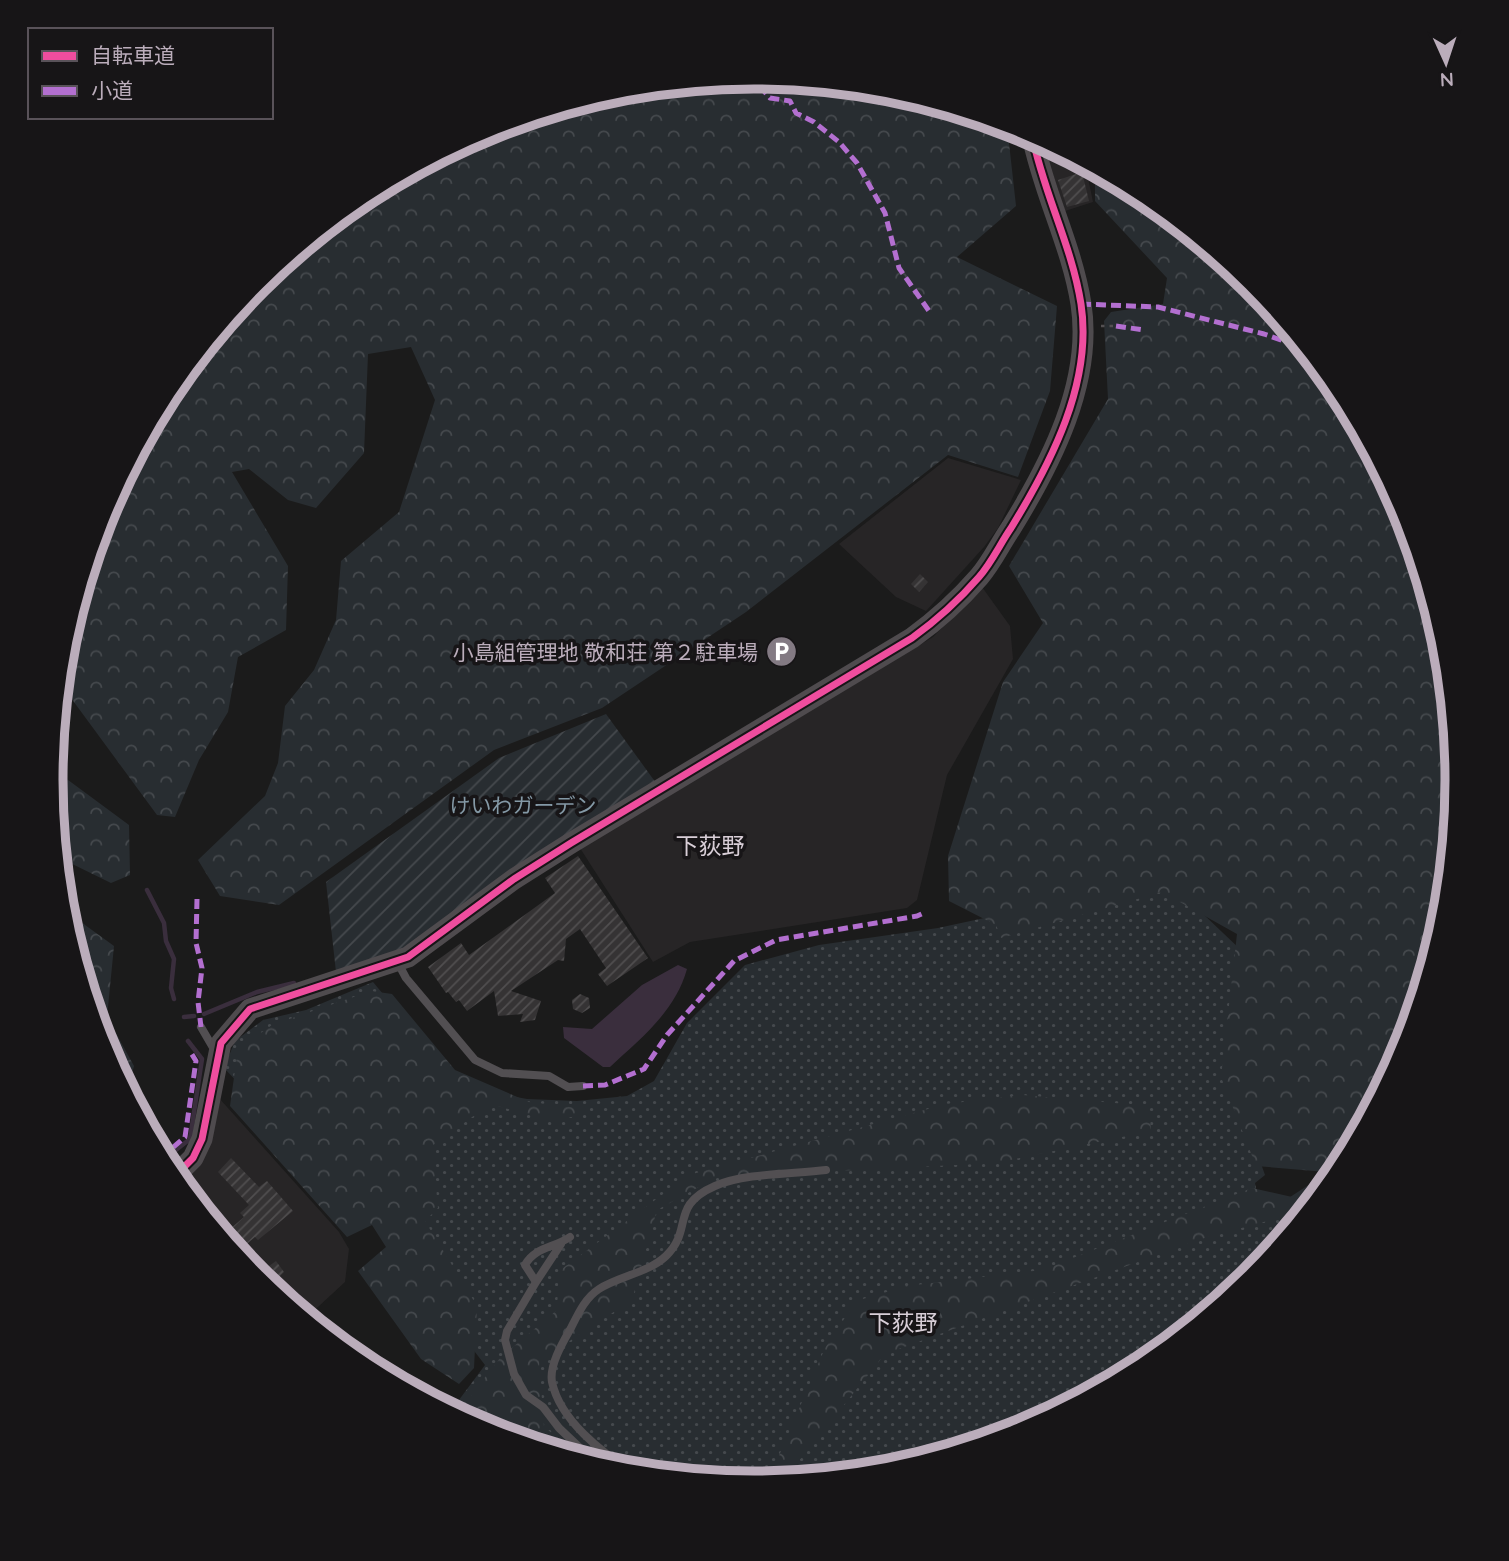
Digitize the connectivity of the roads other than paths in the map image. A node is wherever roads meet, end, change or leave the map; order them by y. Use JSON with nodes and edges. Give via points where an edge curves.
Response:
{"nodes":[{"id":1,"x":1036,"y":150,"type":"edge"},
{"id":2,"x":397,"y":961,"type":"junction"},
{"id":3,"x":201,"y":1027,"type":"dead end"},
{"id":4,"x":220,"y":1062,"type":"junction"},
{"id":5,"x":583,"y":1086,"type":"dead end"},
{"id":6,"x":183,"y":1168,"type":"edge"},
{"id":7,"x":826,"y":1170,"type":"dead end"},
{"id":8,"x":536,"y":1283,"type":"junction"},
{"id":9,"x":582,"y":1449,"type":"edge"},
{"id":10,"x":616,"y":1458,"type":"edge"}],
"edges":[{"from":1,"to":2,"type":"street","via":[[1081,304],[1080,370],[1059,433],[1022,509],[981,575],[912,638],[571,843]]},
{"from":2,"to":4,"type":"street","via":[[259,1004],[226,1034]]},
{"from":2,"to":5,"type":"lane","via":[[475,1060],[502,1073],[549,1076],[568,1087]]},
{"from":3,"to":4,"type":"lane"},
{"from":4,"to":6,"type":"street","via":[[202,1139]]},
{"from":7,"to":10,"type":"lane","via":[[725,1182],[704,1192],[685,1208],[680,1236],[666,1256],[596,1290],[584,1304],[553,1365],[552,1382],[578,1427]]},
{"from":8,"to":8,"type":"lane","via":[[525,1265],[529,1259],[566,1240]]},
{"from":8,"to":9,"type":"lane","via":[[507,1331],[514,1374],[526,1395]]}]}
